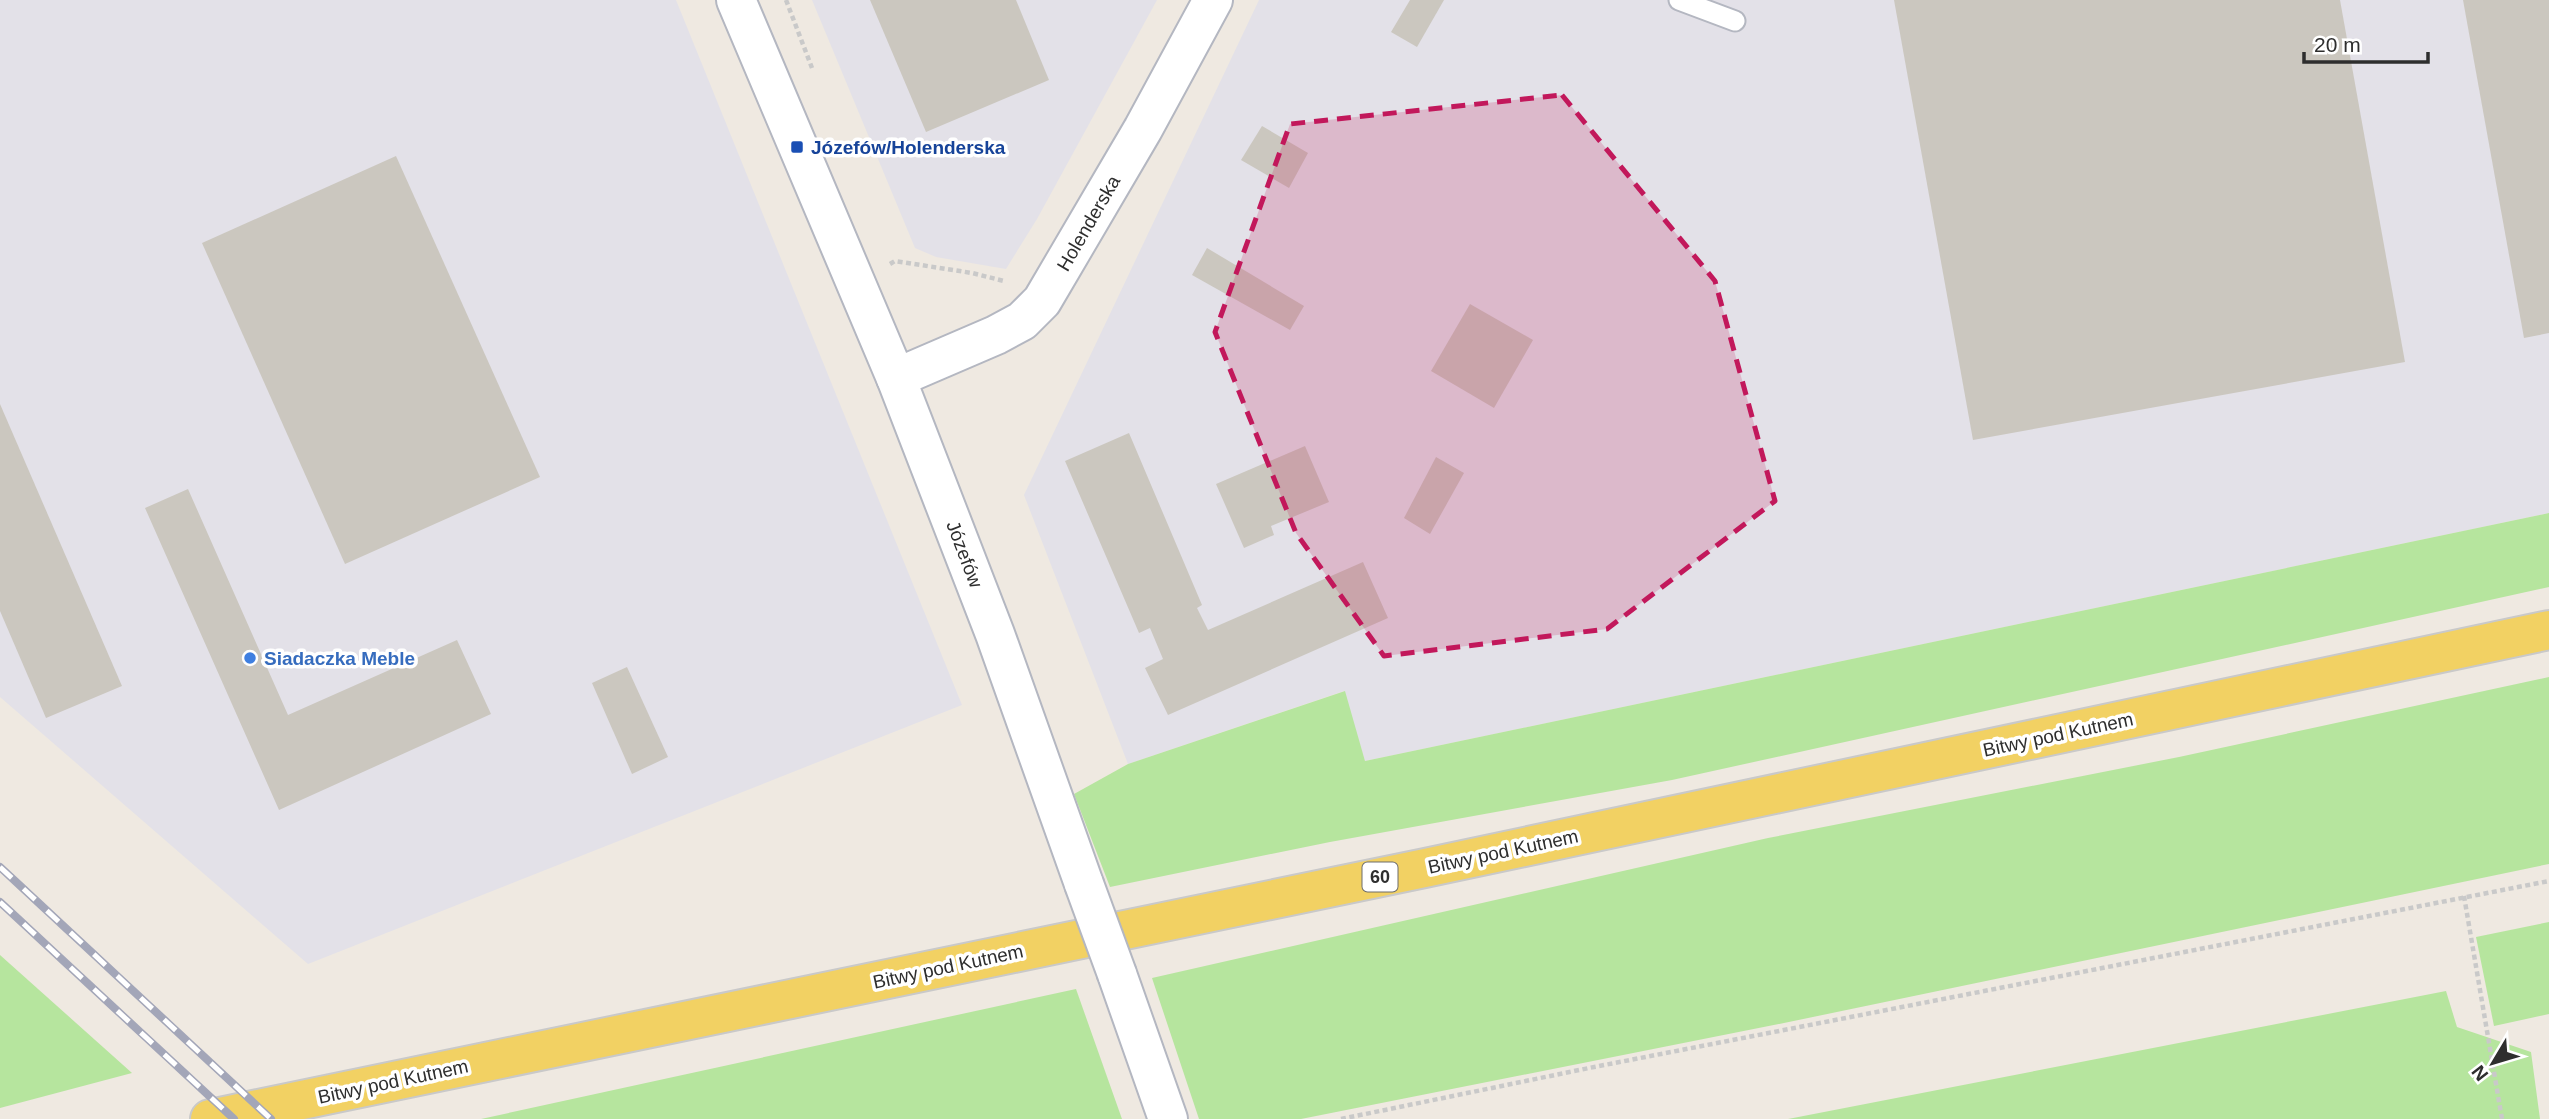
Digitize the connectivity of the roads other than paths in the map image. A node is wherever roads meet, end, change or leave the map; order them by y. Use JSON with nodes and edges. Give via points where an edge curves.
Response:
{"nodes":[{"id":1,"x":736,"y":0,"type":"edge"},
{"id":2,"x":1213,"y":0,"type":"edge"},
{"id":3,"x":1679,"y":0,"type":"edge"},
{"id":4,"x":1735,"y":21,"type":"dead end"},
{"id":5,"x":896,"y":378,"type":"junction"},
{"id":6,"x":2549,"y":630,"type":"edge"},
{"id":7,"x":210,"y":1119,"type":"edge"},
{"id":8,"x":1168,"y":1119,"type":"edge"}],
"edges":[{"from":1,"to":5,"type":"street","name":"Józefów"},
{"from":2,"to":5,"type":"street","name":"Holenderska","via":[[1042,301],[1022,321],[996,335]]},
{"from":3,"to":4,"type":"lane"},
{"from":5,"to":8,"type":"street","name":"Józefów","bridge":true,"via":[[995,634]]},
{"from":6,"to":7,"type":"main road","name":"Bitwy pod Kutnem","number":"60"}]}
